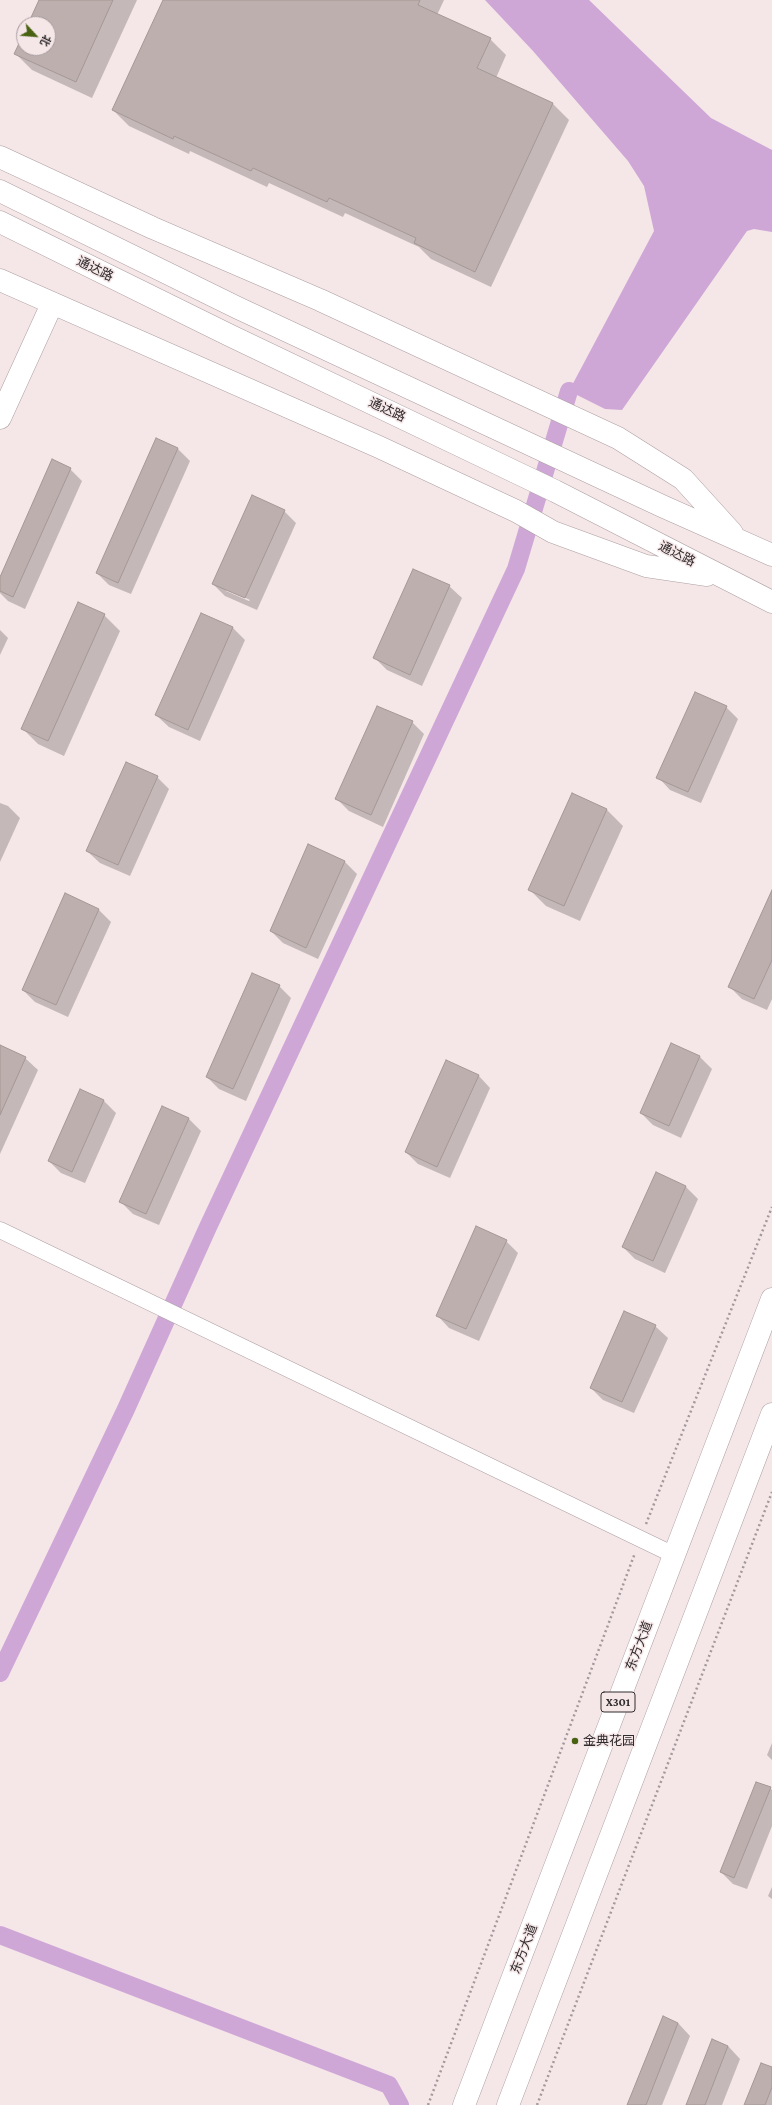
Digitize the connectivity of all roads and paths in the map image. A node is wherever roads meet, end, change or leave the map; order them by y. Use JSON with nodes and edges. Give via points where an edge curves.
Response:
{"nodes":[{"id":1,"x":0,"y":157,"type":"edge"},
{"id":2,"x":0,"y":191,"type":"edge"},
{"id":3,"x":0,"y":222,"type":"edge"},
{"id":4,"x":0,"y":280,"type":"edge"},
{"id":5,"x":52,"y":304,"type":"junction"},
{"id":6,"x":0,"y":418,"type":"edge"},
{"id":7,"x":736,"y":539,"type":"junction"},
{"id":8,"x":772,"y":554,"type":"edge"},
{"id":9,"x":725,"y":578,"type":"junction"},
{"id":10,"x":772,"y":602,"type":"edge"},
{"id":11,"x":772,"y":1207,"type":"edge"},
{"id":12,"x":0,"y":1230,"type":"edge"},
{"id":13,"x":772,"y":1299,"type":"edge"},
{"id":14,"x":772,"y":1414,"type":"edge"},
{"id":15,"x":772,"y":1492,"type":"edge"},
{"id":16,"x":646,"y":1525,"type":"dead end"},
{"id":17,"x":638,"y":1547,"type":"dead end"},
{"id":18,"x":674,"y":1555,"type":"junction"},
{"id":19,"x":428,"y":2105,"type":"edge"},
{"id":20,"x":464,"y":2105,"type":"edge"},
{"id":21,"x":508,"y":2105,"type":"edge"},
{"id":22,"x":537,"y":2105,"type":"edge"}],
"edges":[{"from":1,"to":7,"type":"main road","via":[[153,228],[378,326],[618,438],[683,479]]},
{"from":2,"to":7,"type":"main road","via":[[238,308]]},
{"from":3,"to":9,"type":"main road","name":"通达路","via":[[229,335],[555,490]]},
{"from":4,"to":5,"type":"main road"},
{"from":5,"to":6,"type":"main road"},
{"from":5,"to":9,"type":"main road","via":[[379,447],[516,511],[552,532],[646,566]]},
{"from":7,"to":8,"type":"main road"},
{"from":9,"to":10,"type":"main road","name":"通达路"},
{"from":11,"to":16,"type":"path"},
{"from":12,"to":18,"type":"street"},
{"from":13,"to":18,"type":"main road","name":"东方大道","number":"X301"},
{"from":14,"to":21,"type":"main road"},
{"from":15,"to":22,"type":"path"},
{"from":17,"to":19,"type":"path"},
{"from":18,"to":20,"type":"main road","name":"东方大道","number":"X301"}]}
